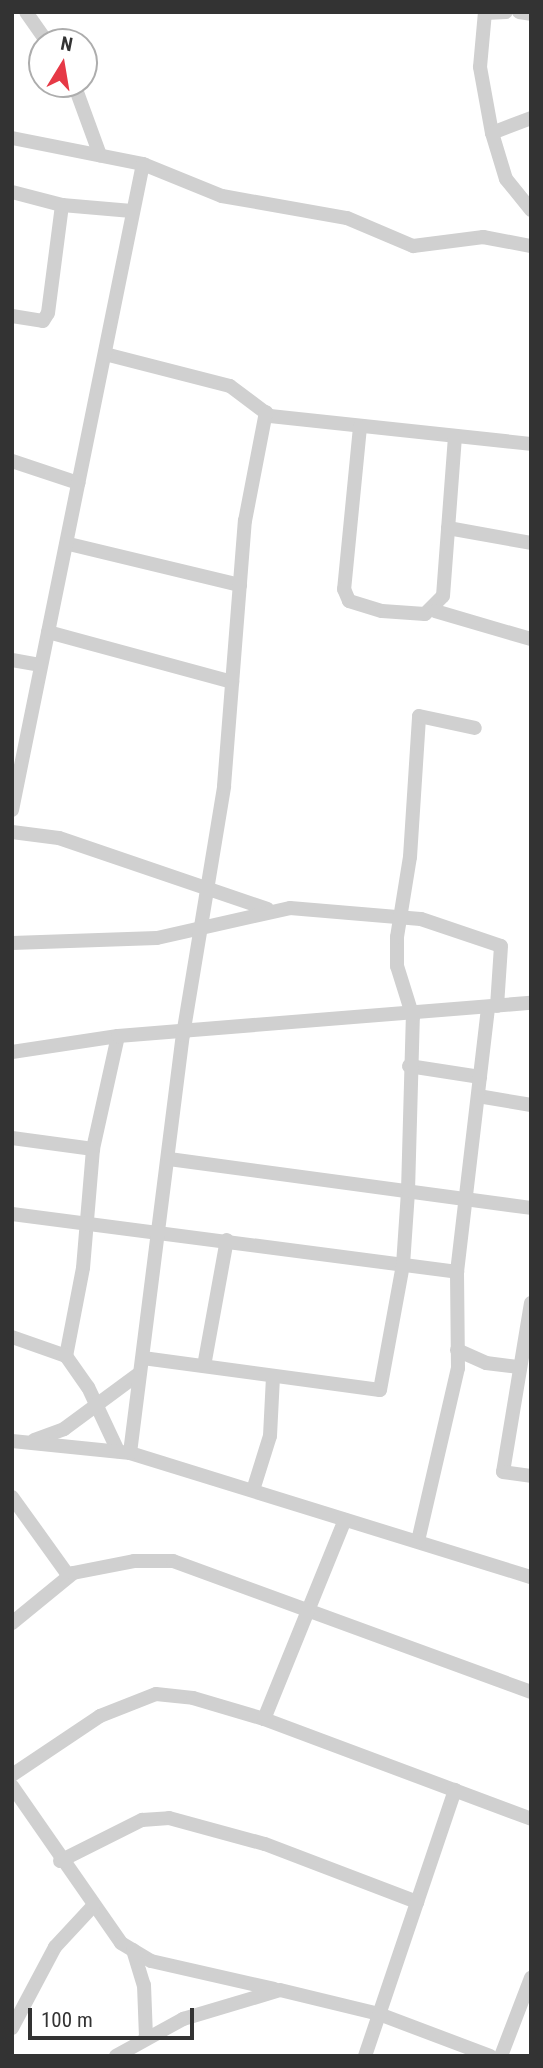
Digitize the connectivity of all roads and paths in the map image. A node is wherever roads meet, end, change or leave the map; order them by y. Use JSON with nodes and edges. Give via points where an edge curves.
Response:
{"nodes":[{"id":1,"x":26,"y":12,"type":"edge"},
{"id":2,"x":506,"y":12,"type":"edge"},
{"id":3,"x":519,"y":12,"type":"edge"},
{"id":4,"x":485,"y":13,"type":"edge"},
{"id":5,"x":531,"y":14,"type":"edge"},
{"id":6,"x":37,"y":28,"type":"edge"},
{"id":7,"x":79,"y":98,"type":"edge"},
{"id":8,"x":531,"y":118,"type":"edge"},
{"id":9,"x":492,"y":133,"type":"junction"},
{"id":10,"x":12,"y":138,"type":"edge"},
{"id":11,"x":100,"y":155,"type":"junction"},
{"id":12,"x":142,"y":164,"type":"junction"},
{"id":13,"x":12,"y":192,"type":"edge"},
{"id":14,"x":62,"y":205,"type":"junction"},
{"id":15,"x":531,"y":210,"type":"edge"},
{"id":16,"x":132,"y":211,"type":"junction"},
{"id":17,"x":531,"y":246,"type":"edge"},
{"id":18,"x":12,"y":316,"type":"edge"},
{"id":19,"x":105,"y":354,"type":"junction"},
{"id":20,"x":265,"y":412,"type":"junction"},
{"id":21,"x":360,"y":427,"type":"junction"},
{"id":22,"x":456,"y":438,"type":"junction"},
{"id":23,"x":531,"y":444,"type":"edge"},
{"id":24,"x":12,"y":461,"type":"edge"},
{"id":25,"x":78,"y":483,"type":"junction"},
{"id":26,"x":448,"y":527,"type":"junction"},
{"id":27,"x":531,"y":543,"type":"edge"},
{"id":28,"x":69,"y":544,"type":"junction"},
{"id":29,"x":240,"y":585,"type":"junction"},
{"id":30,"x":435,"y":611,"type":"junction"},
{"id":31,"x":48,"y":632,"type":"junction"},
{"id":32,"x":531,"y":639,"type":"edge"},
{"id":33,"x":12,"y":660,"type":"edge"},
{"id":34,"x":40,"y":665,"type":"junction"},
{"id":35,"x":232,"y":682,"type":"junction"},
{"id":36,"x":475,"y":728,"type":"dead end"},
{"id":37,"x":12,"y":810,"type":"edge"},
{"id":38,"x":12,"y":832,"type":"edge"},
{"id":39,"x":207,"y":886,"type":"junction"},
{"id":40,"x":274,"y":910,"type":"junction"},
{"id":41,"x":404,"y":918,"type":"junction"},
{"id":42,"x":199,"y":930,"type":"junction"},
{"id":43,"x":12,"y":943,"type":"edge"},
{"id":44,"x":531,"y":1003,"type":"edge"},
{"id":45,"x":492,"y":1007,"type":"junction"},
{"id":46,"x":413,"y":1017,"type":"junction"},
{"id":47,"x":183,"y":1035,"type":"junction"},
{"id":48,"x":118,"y":1036,"type":"junction"},
{"id":49,"x":12,"y":1052,"type":"edge"},
{"id":50,"x":409,"y":1066,"type":"junction"},
{"id":51,"x":480,"y":1077,"type":"junction"},
{"id":52,"x":478,"y":1096,"type":"junction"},
{"id":53,"x":531,"y":1105,"type":"edge"},
{"id":54,"x":12,"y":1138,"type":"edge"},
{"id":55,"x":93,"y":1149,"type":"junction"},
{"id":56,"x":169,"y":1159,"type":"junction"},
{"id":57,"x":408,"y":1191,"type":"junction"},
{"id":58,"x":465,"y":1200,"type":"junction"},
{"id":59,"x":531,"y":1208,"type":"edge"},
{"id":60,"x":12,"y":1214,"type":"edge"},
{"id":61,"x":85,"y":1222,"type":"junction"},
{"id":62,"x":160,"y":1231,"type":"junction"},
{"id":63,"x":227,"y":1240,"type":"junction"},
{"id":64,"x":403,"y":1265,"type":"junction"},
{"id":65,"x":457,"y":1272,"type":"junction"},
{"id":66,"x":531,"y":1303,"type":"edge"},
{"id":67,"x":12,"y":1337,"type":"edge"},
{"id":68,"x":457,"y":1350,"type":"junction"},
{"id":69,"x":527,"y":1350,"type":"edge"},
{"id":70,"x":66,"y":1356,"type":"junction"},
{"id":71,"x":143,"y":1358,"type":"junction"},
{"id":72,"x":204,"y":1366,"type":"junction"},
{"id":73,"x":520,"y":1367,"type":"junction"},
{"id":74,"x":140,"y":1373,"type":"junction"},
{"id":75,"x":273,"y":1376,"type":"junction"},
{"id":76,"x":96,"y":1404,"type":"junction"},
{"id":77,"x":12,"y":1441,"type":"edge"},
{"id":78,"x":29,"y":1442,"type":"junction"},
{"id":79,"x":124,"y":1452,"type":"junction"},
{"id":80,"x":531,"y":1476,"type":"edge"},
{"id":81,"x":254,"y":1487,"type":"junction"},
{"id":82,"x":12,"y":1497,"type":"edge"},
{"id":83,"x":345,"y":1520,"type":"junction"},
{"id":84,"x":418,"y":1541,"type":"junction"},
{"id":85,"x":68,"y":1575,"type":"junction"},
{"id":86,"x":531,"y":1577,"type":"edge"},
{"id":87,"x":306,"y":1606,"type":"junction"},
{"id":88,"x":12,"y":1623,"type":"edge"},
{"id":89,"x":531,"y":1692,"type":"edge"},
{"id":90,"x":264,"y":1718,"type":"junction"},
{"id":91,"x":12,"y":1775,"type":"edge"},
{"id":92,"x":12,"y":1786,"type":"edge"},
{"id":93,"x":455,"y":1790,"type":"junction"},
{"id":94,"x":531,"y":1819,"type":"edge"},
{"id":95,"x":60,"y":1861,"type":"junction"},
{"id":96,"x":417,"y":1902,"type":"junction"},
{"id":97,"x":93,"y":1906,"type":"junction"},
{"id":98,"x":133,"y":1950,"type":"junction"},
{"id":99,"x":531,"y":1978,"type":"edge"},
{"id":100,"x":280,"y":1990,"type":"junction"},
{"id":101,"x":379,"y":2014,"type":"junction"},
{"id":102,"x":12,"y":2028,"type":"edge"},
{"id":103,"x":146,"y":2036,"type":"junction"},
{"id":104,"x":116,"y":2056,"type":"edge"},
{"id":105,"x":365,"y":2056,"type":"edge"},
{"id":106,"x":490,"y":2056,"type":"edge"},
{"id":107,"x":501,"y":2056,"type":"edge"}],
"edges":[{"from":1,"to":6,"type":"street"},
{"from":2,"to":4,"type":"street"},
{"from":3,"to":5,"type":"street"},
{"from":4,"to":9,"type":"street","via":[[480,67]]},
{"from":7,"to":11,"type":"street"},
{"from":8,"to":9,"type":"street"},
{"from":9,"to":15,"type":"street","via":[[506,179]]},
{"from":10,"to":11,"type":"street"},
{"from":11,"to":12,"type":"street"},
{"from":12,"to":16,"type":"street"},
{"from":12,"to":17,"type":"street","via":[[222,196],[347,218],[413,246],[483,237]]},
{"from":13,"to":14,"type":"street"},
{"from":14,"to":16,"type":"street"},
{"from":14,"to":18,"type":"street","via":[[48,313],[43,321]]},
{"from":16,"to":19,"type":"street"},
{"from":19,"to":20,"type":"street","via":[[230,386]]},
{"from":19,"to":25,"type":"street"},
{"from":20,"to":21,"type":"street"},
{"from":20,"to":29,"type":"street"},
{"from":21,"to":22,"type":"street"},
{"from":21,"to":30,"type":"street","via":[[344,589],[349,601],[382,611]]},
{"from":22,"to":23,"type":"street"},
{"from":22,"to":26,"type":"street"},
{"from":24,"to":25,"type":"street"},
{"from":25,"to":28,"type":"street"},
{"from":26,"to":27,"type":"street"},
{"from":26,"to":30,"type":"street","via":[[443,596]]},
{"from":28,"to":29,"type":"street"},
{"from":28,"to":31,"type":"street"},
{"from":29,"to":35,"type":"street"},
{"from":30,"to":32,"type":"street"},
{"from":31,"to":34,"type":"street"},
{"from":31,"to":35,"type":"street","via":[[206,680]]},
{"from":33,"to":34,"type":"street"},
{"from":34,"to":37,"type":"street"},
{"from":35,"to":39,"type":"street"},
{"from":36,"to":41,"type":"street","via":[[419,716]]},
{"from":38,"to":39,"type":"street","via":[[59,838]]},
{"from":39,"to":40,"type":"street"},
{"from":39,"to":42,"type":"street"},
{"from":40,"to":41,"type":"street"},
{"from":40,"to":42,"type":"street"},
{"from":41,"to":45,"type":"street","via":[[442,923],[501,946]]},
{"from":41,"to":46,"type":"street","via":[[397,966]]},
{"from":42,"to":43,"type":"street","via":[[157,938]]},
{"from":42,"to":47,"type":"street"},
{"from":44,"to":45,"type":"street"},
{"from":45,"to":46,"type":"street"},
{"from":45,"to":51,"type":"street"},
{"from":46,"to":47,"type":"street"},
{"from":46,"to":50,"type":"street"},
{"from":47,"to":48,"type":"street"},
{"from":47,"to":56,"type":"street"},
{"from":48,"to":49,"type":"street"},
{"from":48,"to":55,"type":"street"},
{"from":50,"to":51,"type":"street"},
{"from":50,"to":57,"type":"street"},
{"from":51,"to":52,"type":"street"},
{"from":52,"to":53,"type":"street"},
{"from":52,"to":58,"type":"street"},
{"from":54,"to":55,"type":"street"},
{"from":55,"to":61,"type":"street"},
{"from":56,"to":57,"type":"street"},
{"from":56,"to":62,"type":"street"},
{"from":57,"to":58,"type":"street"},
{"from":57,"to":64,"type":"street"},
{"from":58,"to":59,"type":"street"},
{"from":58,"to":65,"type":"street"},
{"from":60,"to":61,"type":"street"},
{"from":61,"to":62,"type":"street"},
{"from":61,"to":70,"type":"street"},
{"from":62,"to":63,"type":"street"},
{"from":62,"to":71,"type":"street"},
{"from":63,"to":64,"type":"street"},
{"from":63,"to":72,"type":"street"},
{"from":64,"to":65,"type":"street"},
{"from":64,"to":75,"type":"street","via":[[380,1390]]},
{"from":65,"to":68,"type":"street"},
{"from":66,"to":69,"type":"street"},
{"from":67,"to":70,"type":"street"},
{"from":68,"to":73,"type":"street","via":[[486,1363]]},
{"from":68,"to":84,"type":"street"},
{"from":69,"to":73,"type":"street"},
{"from":70,"to":76,"type":"street"},
{"from":71,"to":72,"type":"street"},
{"from":71,"to":74,"type":"street"},
{"from":72,"to":75,"type":"street"},
{"from":73,"to":80,"type":"street","via":[[503,1472]]},
{"from":74,"to":76,"type":"street"},
{"from":74,"to":79,"type":"street"},
{"from":75,"to":81,"type":"street","via":[[270,1436]]},
{"from":76,"to":78,"type":"street","via":[[64,1429]]},
{"from":76,"to":79,"type":"street"},
{"from":77,"to":78,"type":"street"},
{"from":78,"to":79,"type":"street"},
{"from":79,"to":81,"type":"street"},
{"from":81,"to":83,"type":"street"},
{"from":82,"to":85,"type":"street"},
{"from":83,"to":84,"type":"street"},
{"from":83,"to":87,"type":"street"},
{"from":84,"to":86,"type":"street"},
{"from":85,"to":87,"type":"street","via":[[134,1561],[173,1562]]},
{"from":85,"to":88,"type":"street"},
{"from":87,"to":89,"type":"street"},
{"from":87,"to":90,"type":"street"},
{"from":90,"to":91,"type":"street","via":[[193,1698],[156,1694],[100,1716]]},
{"from":90,"to":93,"type":"street"},
{"from":92,"to":95,"type":"street"},
{"from":93,"to":94,"type":"street"},
{"from":93,"to":96,"type":"street"},
{"from":95,"to":96,"type":"street","via":[[142,1820],[169,1818],[265,1844]]},
{"from":95,"to":97,"type":"street"},
{"from":96,"to":101,"type":"street"},
{"from":97,"to":98,"type":"street"},
{"from":97,"to":102,"type":"street","via":[[55,1947]]},
{"from":98,"to":100,"type":"street","via":[[185,1971]]},
{"from":98,"to":103,"type":"street","via":[[144,1985]]},
{"from":99,"to":107,"type":"street"},
{"from":100,"to":101,"type":"street"},
{"from":100,"to":103,"type":"street","via":[[236,2000]]},
{"from":101,"to":105,"type":"street"},
{"from":101,"to":106,"type":"street"},
{"from":103,"to":104,"type":"street"}]}
